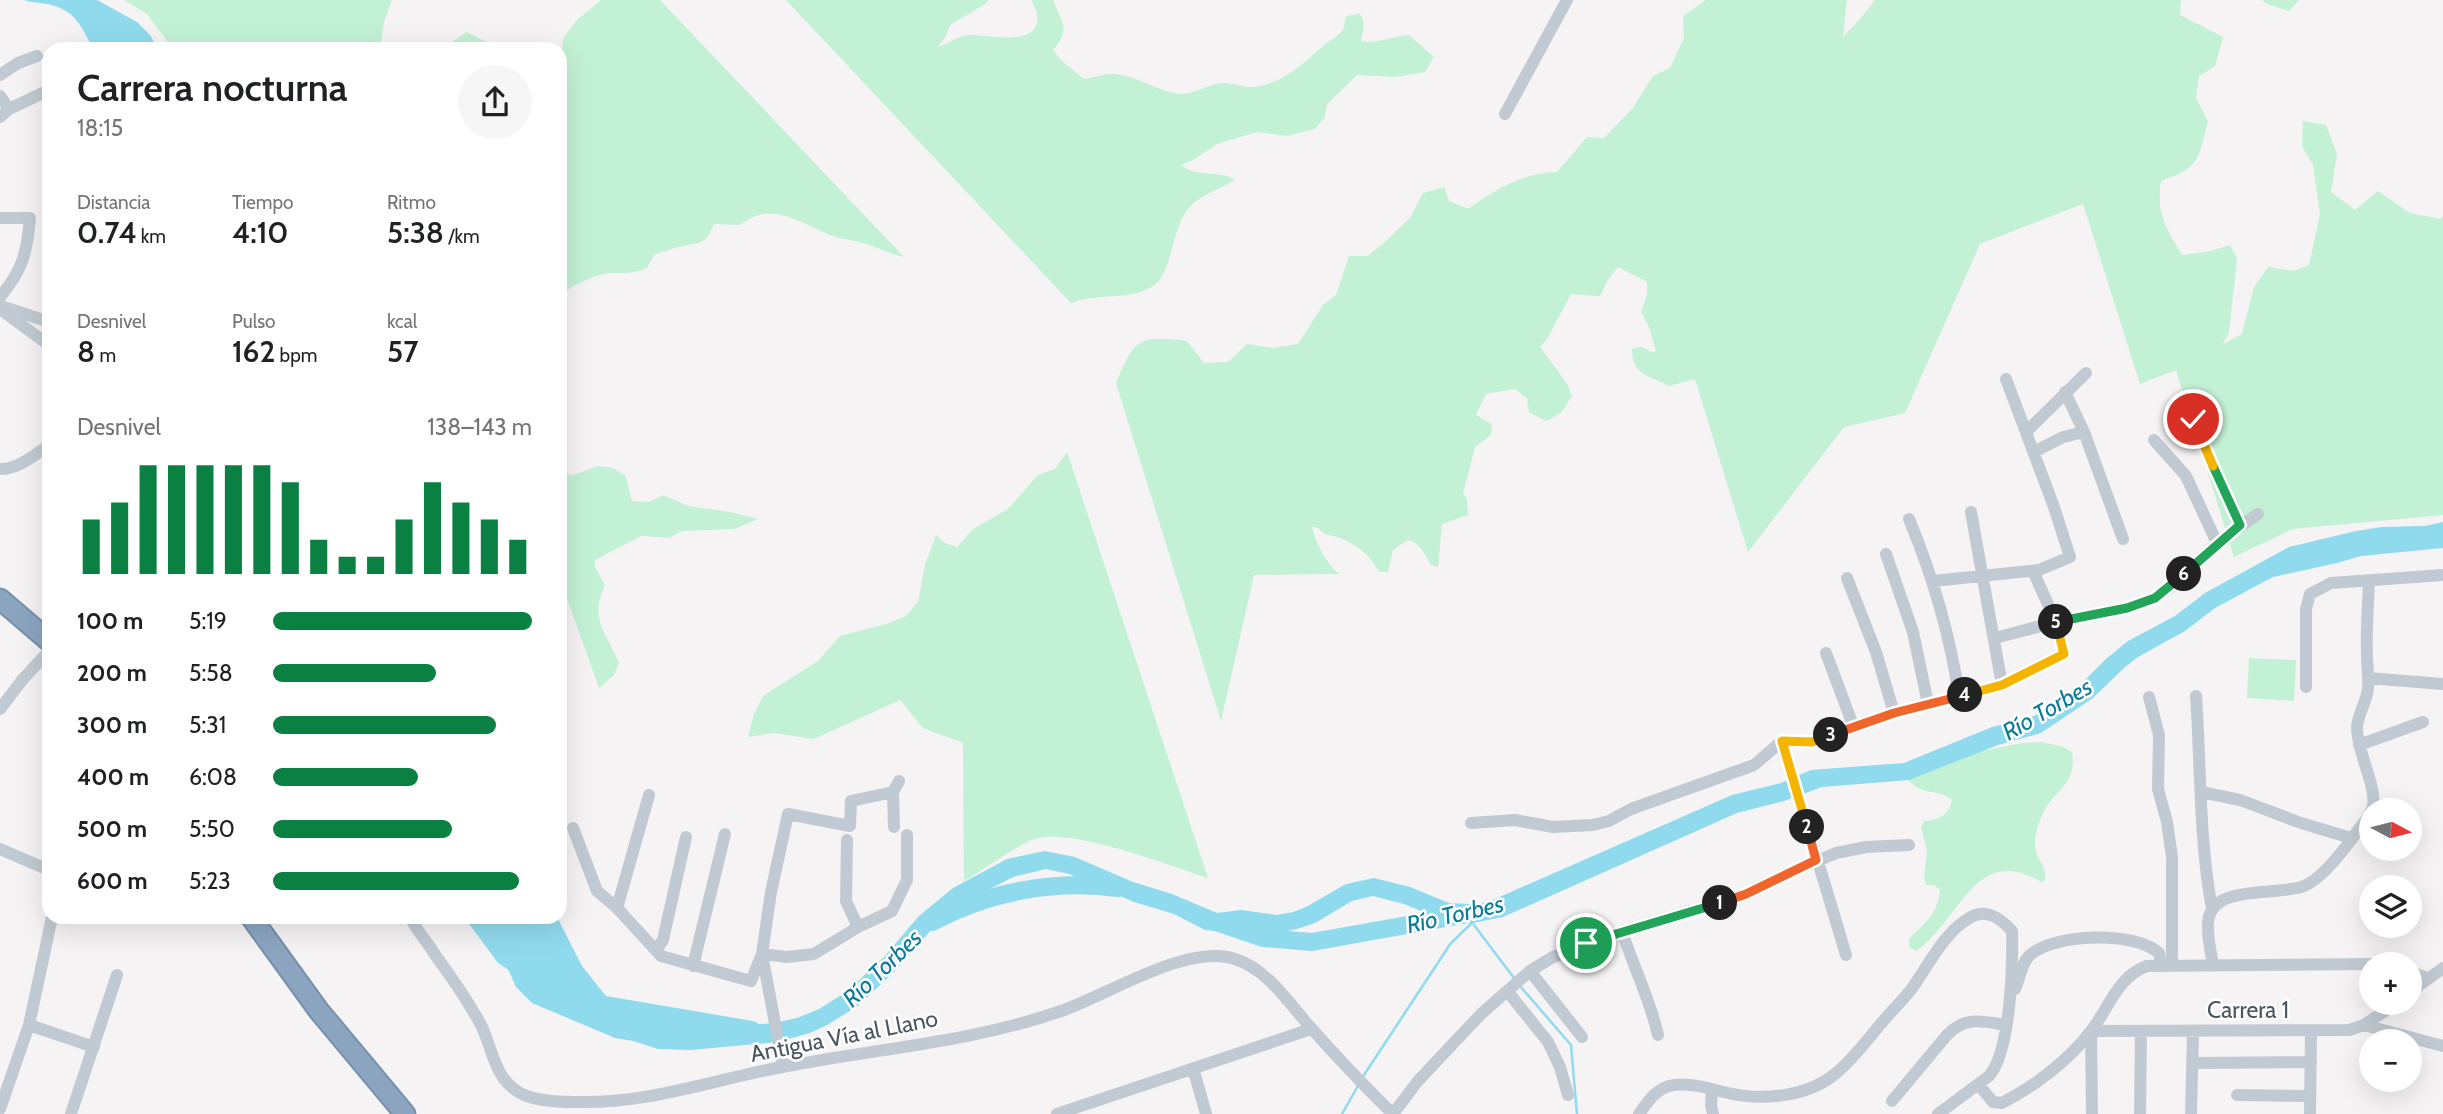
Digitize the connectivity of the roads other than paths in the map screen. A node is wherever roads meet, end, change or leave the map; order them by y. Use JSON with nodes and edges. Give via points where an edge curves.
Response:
{"nodes":[{"id":1,"x":1567,"y":0,"type":"edge"},
{"id":2,"x":37,"y":56,"type":"dead end"},
{"id":3,"x":0,"y":75,"type":"edge"},
{"id":4,"x":42,"y":94,"type":"edge"},
{"id":5,"x":0,"y":96,"type":"edge"},
{"id":6,"x":5,"y":113,"type":"edge"},
{"id":7,"x":1505,"y":114,"type":"dead end"},
{"id":8,"x":0,"y":218,"type":"edge"},
{"id":9,"x":0,"y":297,"type":"edge"},
{"id":10,"x":0,"y":308,"type":"edge"},
{"id":11,"x":42,"y":320,"type":"edge"},
{"id":12,"x":42,"y":340,"type":"edge"},
{"id":13,"x":2086,"y":373,"type":"dead end"},
{"id":14,"x":2006,"y":379,"type":"dead end"},
{"id":15,"x":2065,"y":392,"type":"junction"},
{"id":16,"x":2176,"y":408,"type":"dead end"},
{"id":17,"x":2026,"y":432,"type":"junction"},
{"id":18,"x":2084,"y":432,"type":"junction"},
{"id":19,"x":2154,"y":440,"type":"dead end"},
{"id":20,"x":42,"y":449,"type":"edge"},
{"id":21,"x":2034,"y":452,"type":"junction"},
{"id":22,"x":0,"y":469,"type":"edge"},
{"id":23,"x":1971,"y":512,"type":"dead end"},
{"id":24,"x":2258,"y":514,"type":"dead end"},
{"id":25,"x":1909,"y":519,"type":"dead end"},
{"id":26,"x":2240,"y":525,"type":"junction"},
{"id":27,"x":2123,"y":539,"type":"dead end"},
{"id":28,"x":2217,"y":543,"type":"junction"},
{"id":29,"x":1886,"y":554,"type":"dead end"},
{"id":30,"x":2033,"y":571,"type":"junction"},
{"id":31,"x":1983,"y":575,"type":"junction"},
{"id":32,"x":2443,"y":575,"type":"edge"},
{"id":33,"x":1847,"y":578,"type":"dead end"},
{"id":34,"x":1933,"y":581,"type":"junction"},
{"id":35,"x":2369,"y":581,"type":"junction"},
{"id":36,"x":0,"y":599,"type":"edge"},
{"id":37,"x":2056,"y":622,"type":"junction"},
{"id":38,"x":42,"y":629,"type":"edge"},
{"id":39,"x":1995,"y":638,"type":"junction"},
{"id":40,"x":1826,"y":653,"type":"dead end"},
{"id":41,"x":42,"y":659,"type":"edge"},
{"id":42,"x":2368,"y":678,"type":"junction"},
{"id":43,"x":2443,"y":684,"type":"edge"},
{"id":44,"x":2002,"y":685,"type":"junction"},
{"id":45,"x":2306,"y":687,"type":"dead end"},
{"id":46,"x":1959,"y":696,"type":"junction"},
{"id":47,"x":2196,"y":696,"type":"dead end"},
{"id":48,"x":2149,"y":697,"type":"dead end"},
{"id":49,"x":1928,"y":704,"type":"junction"},
{"id":50,"x":0,"y":709,"type":"edge"},
{"id":51,"x":1894,"y":713,"type":"junction"},
{"id":52,"x":2423,"y":722,"type":"dead end"},
{"id":53,"x":1854,"y":727,"type":"junction"},
{"id":54,"x":1782,"y":741,"type":"junction"},
{"id":55,"x":2359,"y":746,"type":"junction"},
{"id":56,"x":2201,"y":792,"type":"junction"},
{"id":57,"x":649,"y":795,"type":"dead end"},
{"id":58,"x":1471,"y":823,"type":"dead end"},
{"id":59,"x":894,"y":827,"type":"dead end"},
{"id":60,"x":573,"y":828,"type":"dead end"},
{"id":61,"x":725,"y":834,"type":"dead end"},
{"id":62,"x":907,"y":835,"type":"dead end"},
{"id":63,"x":686,"y":837,"type":"dead end"},
{"id":64,"x":2351,"y":838,"type":"junction"},
{"id":65,"x":847,"y":840,"type":"dead end"},
{"id":66,"x":1909,"y":845,"type":"dead end"},
{"id":67,"x":0,"y":849,"type":"edge"},
{"id":68,"x":1816,"y":860,"type":"junction"},
{"id":69,"x":42,"y":867,"type":"edge"},
{"id":70,"x":617,"y":908,"type":"junction"},
{"id":71,"x":2212,"y":909,"type":"junction"},
{"id":72,"x":51,"y":924,"type":"edge"},
{"id":73,"x":256,"y":924,"type":"edge"},
{"id":74,"x":415,"y":924,"type":"edge"},
{"id":75,"x":858,"y":927,"type":"junction"},
{"id":76,"x":1622,"y":931,"type":"junction"},
{"id":77,"x":656,"y":950,"type":"junction"},
{"id":78,"x":762,"y":954,"type":"junction"},
{"id":79,"x":1846,"y":955,"type":"dead end"},
{"id":80,"x":2359,"y":964,"type":"edge"},
{"id":81,"x":2166,"y":965,"type":"junction"},
{"id":82,"x":693,"y":966,"type":"junction"},
{"id":83,"x":2213,"y":966,"type":"junction"},
{"id":84,"x":1530,"y":971,"type":"junction"},
{"id":85,"x":2437,"y":974,"type":"edge"},
{"id":86,"x":117,"y":975,"type":"dead end"},
{"id":87,"x":2422,"y":984,"type":"edge"},
{"id":88,"x":1508,"y":992,"type":"junction"},
{"id":89,"x":2010,"y":995,"type":"junction"},
{"id":90,"x":2378,"y":1015,"type":"edge"},
{"id":91,"x":2006,"y":1024,"type":"junction"},
{"id":92,"x":2364,"y":1024,"type":"junction"},
{"id":93,"x":29,"y":1025,"type":"junction"},
{"id":94,"x":1311,"y":1029,"type":"junction"},
{"id":95,"x":2091,"y":1031,"type":"junction"},
{"id":96,"x":2141,"y":1031,"type":"junction"},
{"id":97,"x":2193,"y":1031,"type":"junction"},
{"id":98,"x":2311,"y":1031,"type":"junction"},
{"id":99,"x":1658,"y":1035,"type":"dead end"},
{"id":100,"x":1582,"y":1037,"type":"dead end"},
{"id":101,"x":2443,"y":1046,"type":"edge"},
{"id":102,"x":94,"y":1047,"type":"junction"},
{"id":103,"x":2311,"y":1062,"type":"junction"},
{"id":104,"x":2192,"y":1063,"type":"junction"},
{"id":105,"x":783,"y":1066,"type":"junction"},
{"id":106,"x":1192,"y":1068,"type":"junction"},
{"id":107,"x":1978,"y":1084,"type":"junction"},
{"id":108,"x":1712,"y":1089,"type":"junction"},
{"id":109,"x":1569,"y":1095,"type":"dead end"},
{"id":110,"x":2237,"y":1095,"type":"dead end"},
{"id":111,"x":2310,"y":1096,"type":"junction"},
{"id":112,"x":1892,"y":1101,"type":"dead end"},
{"id":113,"x":0,"y":1109,"type":"edge"},
{"id":114,"x":71,"y":1114,"type":"edge"},
{"id":115,"x":405,"y":1114,"type":"edge"},
{"id":116,"x":1057,"y":1114,"type":"edge"},
{"id":117,"x":1206,"y":1114,"type":"edge"},
{"id":118,"x":1393,"y":1114,"type":"edge"},
{"id":119,"x":1639,"y":1114,"type":"edge"},
{"id":120,"x":1713,"y":1114,"type":"edge"},
{"id":121,"x":1938,"y":1114,"type":"edge"},
{"id":122,"x":2092,"y":1114,"type":"edge"},
{"id":123,"x":2140,"y":1114,"type":"edge"},
{"id":124,"x":2191,"y":1114,"type":"edge"},
{"id":125,"x":2310,"y":1114,"type":"edge"}],
"edges":[{"from":1,"to":7,"type":"street"},
{"from":2,"to":3,"type":"street"},
{"from":4,"to":6,"type":"street"},
{"from":5,"to":6,"type":"street"},
{"from":8,"to":9,"type":"street","via":[[30,218],[22,261]]},
{"from":10,"to":11,"type":"street"},
{"from":10,"to":12,"type":"street"},
{"from":13,"to":15,"type":"street"},
{"from":14,"to":17,"type":"street"},
{"from":15,"to":17,"type":"street"},
{"from":15,"to":18,"type":"street"},
{"from":16,"to":26,"type":"street","via":[[2193,419]]},
{"from":17,"to":21,"type":"street"},
{"from":18,"to":21,"type":"street"},
{"from":18,"to":27,"type":"street"},
{"from":19,"to":28,"type":"street","via":[[2186,476]]},
{"from":20,"to":22,"type":"street"},
{"from":21,"to":30,"type":"street","via":[[2070,556]]},
{"from":23,"to":31,"type":"street"},
{"from":24,"to":26,"type":"street"},
{"from":25,"to":34,"type":"street"},
{"from":26,"to":28,"type":"street"},
{"from":28,"to":37,"type":"street","via":[[2155,598]]},
{"from":29,"to":49,"type":"street","via":[[1913,632]]},
{"from":30,"to":31,"type":"street"},
{"from":30,"to":37,"type":"street"},
{"from":31,"to":34,"type":"street"},
{"from":31,"to":39,"type":"street"},
{"from":32,"to":35,"type":"street"},
{"from":33,"to":51,"type":"street"},
{"from":34,"to":46,"type":"street","via":[[1952,649]]},
{"from":35,"to":42,"type":"street"},
{"from":35,"to":45,"type":"street","via":[[2331,583],[2310,594]]},
{"from":36,"to":38,"type":"highway"},
{"from":37,"to":39,"type":"street"},
{"from":37,"to":44,"type":"street","via":[[2064,654]]},
{"from":39,"to":44,"type":"street"},
{"from":40,"to":53,"type":"street"},
{"from":41,"to":50,"type":"street"},
{"from":42,"to":43,"type":"street"},
{"from":42,"to":55,"type":"street","via":[[2357,726]]},
{"from":44,"to":46,"type":"street"},
{"from":46,"to":49,"type":"street"},
{"from":47,"to":56,"type":"street"},
{"from":48,"to":81,"type":"street","via":[[2159,734],[2158,781],[2172,857]]},
{"from":49,"to":51,"type":"street"},
{"from":51,"to":53,"type":"street"},
{"from":52,"to":55,"type":"street"},
{"from":53,"to":54,"type":"street","via":[[1812,742]]},
{"from":54,"to":58,"type":"street","via":[[1754,765],[1609,821],[1553,827],[1515,820]]},
{"from":54,"to":68,"type":"street"},
{"from":55,"to":64,"type":"street","via":[[2373,807]]},
{"from":56,"to":64,"type":"street","via":[[2240,800]]},
{"from":56,"to":71,"type":"street","via":[[2203,856]]},
{"from":57,"to":70,"type":"street"},
{"from":59,"to":78,"type":"street","via":[[896,787],[851,802],[850,826],[788,814]]},
{"from":60,"to":70,"type":"street","via":[[597,891]]},
{"from":61,"to":82,"type":"street"},
{"from":62,"to":75,"type":"street","via":[[907,880],[892,911]]},
{"from":63,"to":77,"type":"street","via":[[663,940]]},
{"from":64,"to":71,"type":"street","via":[[2318,878],[2306,885],[2232,896]]},
{"from":65,"to":75,"type":"street","via":[[846,901]]},
{"from":66,"to":68,"type":"street","via":[[1866,847]]},
{"from":67,"to":69,"type":"street"},
{"from":68,"to":76,"type":"street","via":[[1746,894]]},
{"from":68,"to":79,"type":"street"},
{"from":70,"to":77,"type":"street"},
{"from":71,"to":83,"type":"street","via":[[2208,923]]},
{"from":72,"to":93,"type":"street"},
{"from":73,"to":115,"type":"highway","via":[[319,1011]]},
{"from":74,"to":105,"type":"street","name":"Antigua Vía al Llano","via":[[482,1027],[500,1074],[523,1094],[556,1102],[610,1103]]},
{"from":75,"to":78,"type":"street","via":[[814,954]]},
{"from":76,"to":84,"type":"street","via":[[1553,957]]},
{"from":76,"to":99,"type":"street"},
{"from":77,"to":82,"type":"street"},
{"from":78,"to":82,"type":"street","via":[[751,981]]},
{"from":78,"to":105,"type":"street"},
{"from":80,"to":83,"type":"street"},
{"from":81,"to":83,"type":"street"},
{"from":81,"to":89,"type":"street","via":[[2160,953],[2147,945],[2099,937],[2070,938],[2028,957]]},
{"from":81,"to":95,"type":"street","via":[[2130,973]]},
{"from":84,"to":88,"type":"street"},
{"from":84,"to":100,"type":"street"},
{"from":85,"to":87,"type":"street"},
{"from":86,"to":102,"type":"street"},
{"from":88,"to":109,"type":"street","via":[[1548,1042]]},
{"from":88,"to":118,"type":"street","via":[[1448,1048]]},
{"from":89,"to":91,"type":"street"},
{"from":89,"to":108,"type":"street","via":[[2012,931],[1991,915],[1972,916],[1834,1075],[1802,1091],[1778,1096],[1735,1095]]},
{"from":90,"to":92,"type":"street","name":"Carrera 1"},
{"from":91,"to":107,"type":"street","via":[[1994,1070]]},
{"from":91,"to":112,"type":"street","via":[[1971,1020],[1958,1026]]},
{"from":92,"to":98,"type":"street","name":"Carrera 1","via":[[2349,1030]]},
{"from":92,"to":101,"type":"street"},
{"from":93,"to":102,"type":"street"},
{"from":93,"to":113,"type":"street"},
{"from":94,"to":105,"type":"street","name":"Antigua Vía al Llano","via":[[1285,996],[1255,969],[1236,959],[1208,955],[1149,972],[1090,1001],[1031,1022]]},
{"from":94,"to":106,"type":"street"},
{"from":94,"to":118,"type":"street","name":"Antigua Vía al Llano"},
{"from":95,"to":96,"type":"street","name":"Carrera 1"},
{"from":95,"to":107,"type":"street","via":[[2035,1083],[2002,1103],[1993,1102]]},
{"from":95,"to":122,"type":"street"},
{"from":96,"to":97,"type":"street","name":"Carrera 1"},
{"from":96,"to":123,"type":"street"},
{"from":97,"to":98,"type":"street","name":"Carrera 1"},
{"from":97,"to":104,"type":"street"},
{"from":98,"to":103,"type":"street"},
{"from":102,"to":114,"type":"street"},
{"from":103,"to":104,"type":"street"},
{"from":103,"to":111,"type":"street"},
{"from":104,"to":124,"type":"street"},
{"from":106,"to":116,"type":"street"},
{"from":106,"to":117,"type":"street"},
{"from":107,"to":121,"type":"street"},
{"from":108,"to":119,"type":"street","via":[[1670,1086],[1651,1097]]},
{"from":108,"to":120,"type":"street"},
{"from":110,"to":111,"type":"street"},
{"from":111,"to":125,"type":"street"}]}
